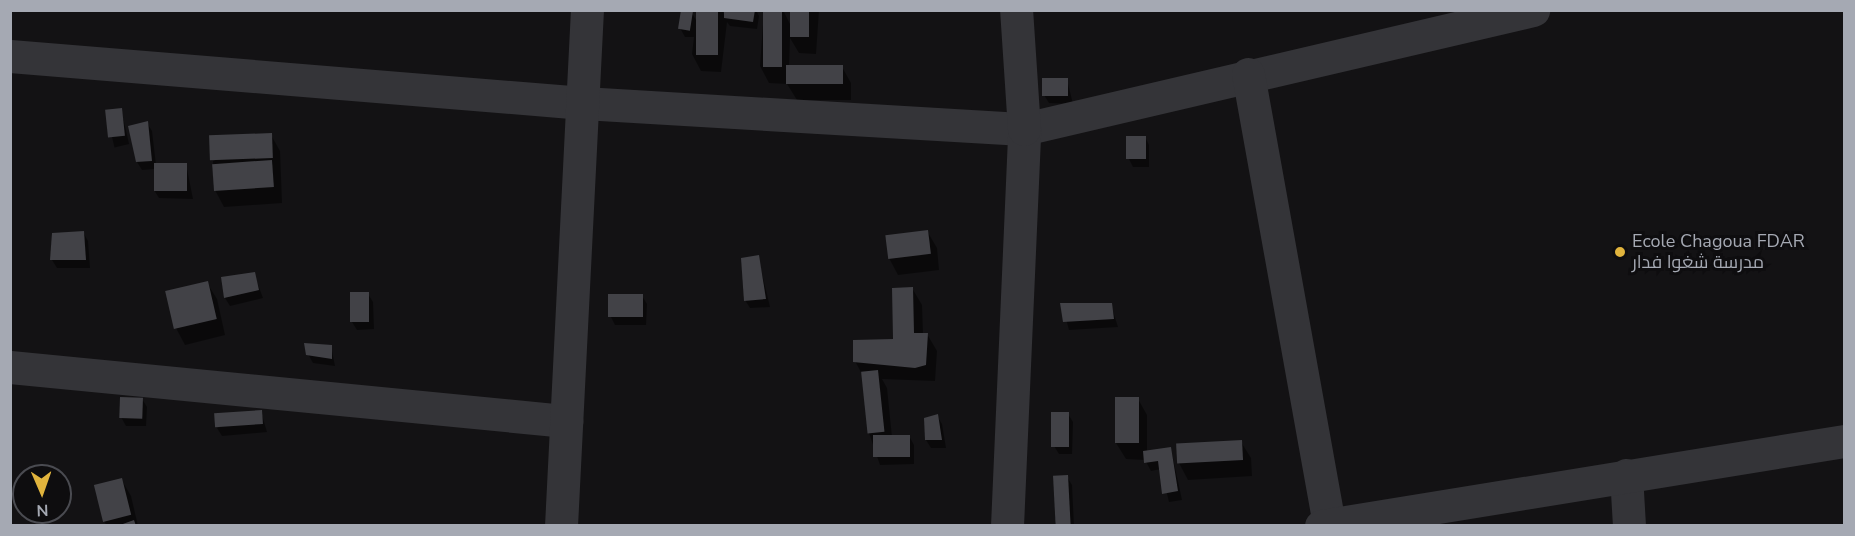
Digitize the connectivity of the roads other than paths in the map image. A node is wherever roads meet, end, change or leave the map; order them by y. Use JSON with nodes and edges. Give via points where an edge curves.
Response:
{"nodes":[{"id":1,"x":587,"y":10,"type":"edge"},
{"id":2,"x":1016,"y":10,"type":"edge"},
{"id":3,"x":1533,"y":10,"type":"edge"},
{"id":4,"x":10,"y":56,"type":"edge"},
{"id":5,"x":1248,"y":74,"type":"junction"},
{"id":6,"x":583,"y":103,"type":"junction"},
{"id":7,"x":1024,"y":129,"type":"junction"},
{"id":8,"x":10,"y":367,"type":"edge"},
{"id":9,"x":566,"y":421,"type":"junction"},
{"id":10,"x":1845,"y":441,"type":"edge"},
{"id":11,"x":1626,"y":475,"type":"junction"},
{"id":12,"x":561,"y":525,"type":"edge"},
{"id":13,"x":1007,"y":525,"type":"edge"},
{"id":14,"x":1325,"y":525,"type":"edge"},
{"id":15,"x":1629,"y":525,"type":"edge"}],
"edges":[{"from":1,"to":6,"type":"street"},
{"from":2,"to":7,"type":"street"},
{"from":3,"to":5,"type":"street"},
{"from":4,"to":6,"type":"street"},
{"from":5,"to":7,"type":"street"},
{"from":5,"to":14,"type":"street"},
{"from":6,"to":7,"type":"street"},
{"from":6,"to":9,"type":"street"},
{"from":7,"to":13,"type":"street"},
{"from":8,"to":9,"type":"street"},
{"from":9,"to":12,"type":"street"},
{"from":10,"to":11,"type":"street"},
{"from":11,"to":14,"type":"street"},
{"from":11,"to":15,"type":"street"}]}
